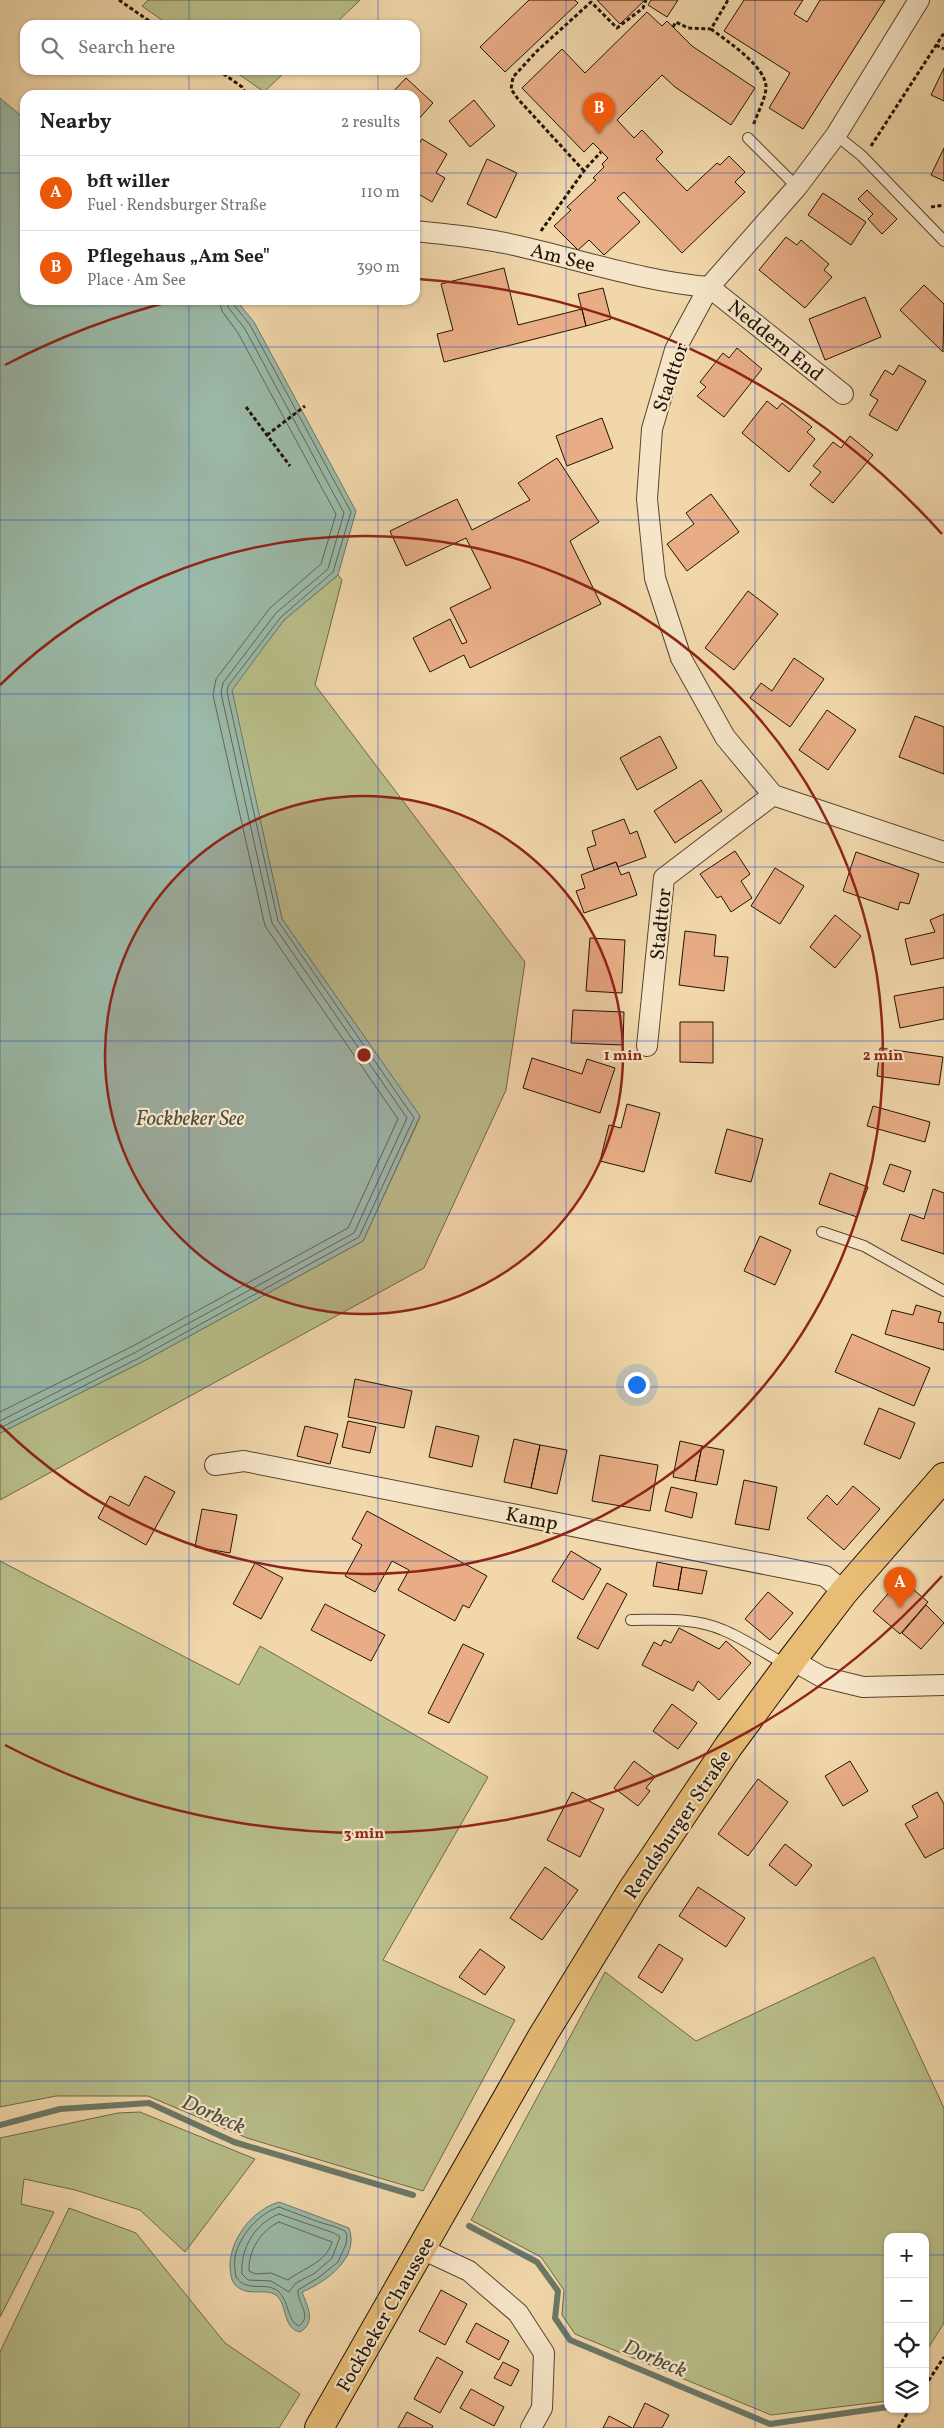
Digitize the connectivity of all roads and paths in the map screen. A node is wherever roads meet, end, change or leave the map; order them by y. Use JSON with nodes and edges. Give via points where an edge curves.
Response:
{"nodes":[{"id":1,"x":119,"y":0,"type":"edge"},
{"id":2,"x":646,"y":0,"type":"edge"},
{"id":3,"x":728,"y":0,"type":"edge"},
{"id":4,"x":919,"y":0,"type":"edge"},
{"id":5,"x":148,"y":20,"type":"edge"},
{"id":6,"x":673,"y":27,"type":"dead end"},
{"id":7,"x":711,"y":29,"type":"junction"},
{"id":8,"x":944,"y":33,"type":"edge"},
{"id":9,"x":936,"y":45,"type":"junction"},
{"id":10,"x":944,"y":49,"type":"edge"},
{"id":11,"x":225,"y":75,"type":"edge"},
{"id":12,"x":244,"y":90,"type":"edge"},
{"id":13,"x":836,"y":135,"type":"junction"},
{"id":14,"x":748,"y":138,"type":"joint"},
{"id":15,"x":602,"y":152,"type":"dead end"},
{"id":16,"x":862,"y":156,"type":"junction"},
{"id":17,"x":584,"y":171,"type":"junction"},
{"id":18,"x":797,"y":187,"type":"junction"},
{"id":19,"x":420,"y":232,"type":"edge"},
{"id":20,"x":944,"y":241,"type":"edge"},
{"id":21,"x":530,"y":248,"type":"junction"},
{"id":22,"x":710,"y":287,"type":"junction"},
{"id":23,"x":843,"y":394,"type":"dead end"},
{"id":24,"x":305,"y":406,"type":"dead end"},
{"id":25,"x":246,"y":407,"type":"dead end"},
{"id":26,"x":266,"y":435,"type":"junction"},
{"id":27,"x":290,"y":466,"type":"dead end"},
{"id":28,"x":773,"y":795,"type":"junction"},
{"id":29,"x":944,"y":852,"type":"edge"},
{"id":30,"x":647,"y":1046,"type":"dead end"},
{"id":31,"x":822,"y":1232,"type":"dead end"},
{"id":32,"x":944,"y":1291,"type":"edge"},
{"id":33,"x":215,"y":1465,"type":"dead end"},
{"id":34,"x":944,"y":1477,"type":"edge"},
{"id":35,"x":844,"y":1592,"type":"junction"},
{"id":36,"x":631,"y":1620,"type":"dead end"},
{"id":37,"x":790,"y":1663,"type":"junction"},
{"id":38,"x":944,"y":1685,"type":"edge"},
{"id":39,"x":450,"y":2199,"type":"joint"},
{"id":40,"x":422,"y":2248,"type":"junction"},
{"id":41,"x":944,"y":2357,"type":"edge"},
{"id":42,"x":929,"y":2380,"type":"edge"},
{"id":43,"x":907,"y":2413,"type":"edge"},
{"id":44,"x":319,"y":2428,"type":"edge"},
{"id":45,"x":531,"y":2428,"type":"edge"},
{"id":46,"x":898,"y":2428,"type":"edge"}],
"edges":[{"from":1,"to":5,"type":"path"},
{"from":2,"to":17,"type":"path","via":[[643,8],[617,28],[591,2],[513,77],[511,89],[518,99]]},
{"from":3,"to":7,"type":"path"},
{"from":4,"to":13,"type":"street","name":"Stadttor"},
{"from":6,"to":7,"type":"path","via":[[676,22],[688,28]]},
{"from":7,"to":14,"type":"path","via":[[764,75],[766,88]]},
{"from":8,"to":9,"type":"path"},
{"from":9,"to":10,"type":"path"},
{"from":9,"to":16,"type":"path","via":[[882,132]]},
{"from":11,"to":12,"type":"path"},
{"from":13,"to":16,"type":"lane"},
{"from":13,"to":18,"type":"street","name":"Stadttor"},
{"from":14,"to":18,"type":"lane"},
{"from":15,"to":17,"type":"path"},
{"from":16,"to":20,"type":"lane"},
{"from":17,"to":21,"type":"path"},
{"from":18,"to":22,"type":"street","name":"Stadttor"},
{"from":19,"to":21,"type":"street","name":"Am See"},
{"from":21,"to":22,"type":"street","name":"Am See","via":[[674,284]]},
{"from":22,"to":23,"type":"street","name":"Neddern End"},
{"from":22,"to":28,"type":"street","name":"Stadttor","via":[[675,350],[652,429],[647,499],[655,578],[681,658],[725,737]]},
{"from":24,"to":26,"type":"path"},
{"from":25,"to":26,"type":"path"},
{"from":26,"to":27,"type":"path"},
{"from":28,"to":29,"type":"street"},
{"from":28,"to":30,"type":"street","name":"Stadttor","via":[[664,878]]},
{"from":31,"to":32,"type":"lane","via":[[864,1246]]},
{"from":33,"to":35,"type":"street","name":"Kamp","via":[[244,1461],[825,1576]]},
{"from":34,"to":35,"type":"main road","name":"Rendsburger Straße"},
{"from":35,"to":37,"type":"main road","name":"Rendsburger Straße"},
{"from":36,"to":37,"type":"lane","via":[[680,1620],[723,1629]]},
{"from":37,"to":38,"type":"street","via":[[822,1677],[863,1688]]},
{"from":37,"to":39,"type":"main road","name":"Rendsburger Straße","via":[[728,1747],[632,1890],[543,2034]]},
{"from":39,"to":40,"type":"main road","name":"Fockbeker Chaussee"},
{"from":40,"to":44,"type":"main road","name":"Fockbeker Chaussee"},
{"from":40,"to":45,"type":"street","via":[[469,2271],[518,2313],[544,2353],[542,2408]]},
{"from":41,"to":42,"type":"path"},
{"from":43,"to":46,"type":"path"}]}
